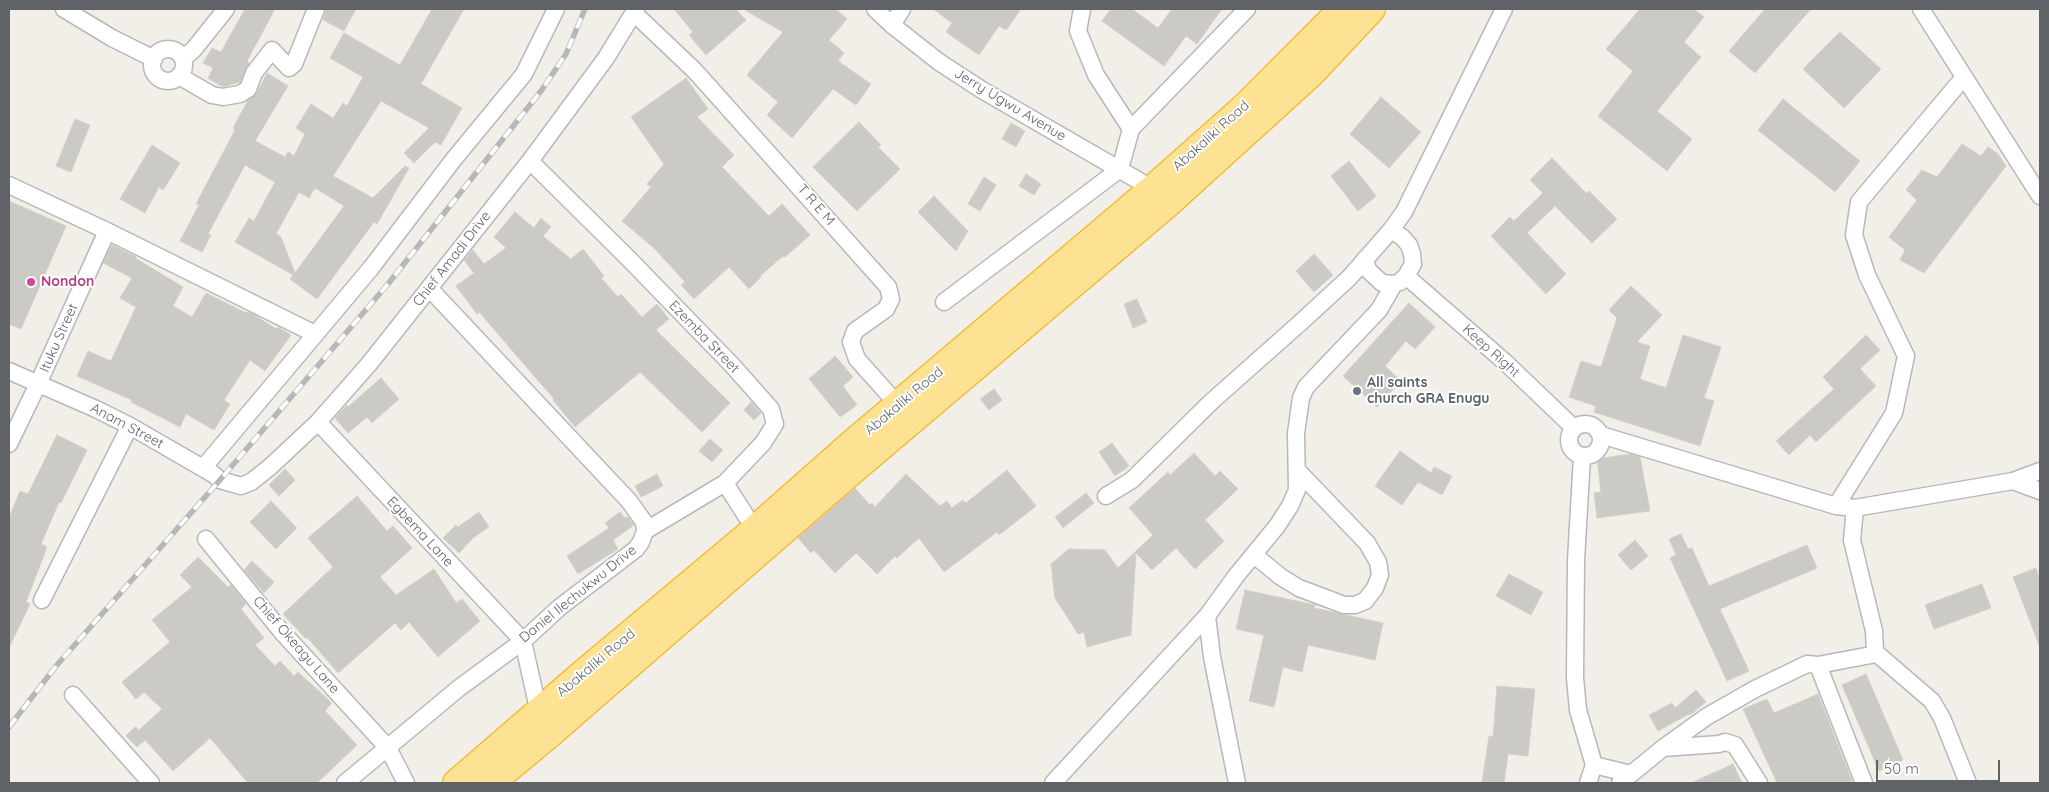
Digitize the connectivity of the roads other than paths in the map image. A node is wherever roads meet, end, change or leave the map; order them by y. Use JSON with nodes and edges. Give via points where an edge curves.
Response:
{"nodes":[{"id":1,"x":226,"y":9,"type":"edge"},
{"id":2,"x":316,"y":9,"type":"edge"},
{"id":3,"x":556,"y":9,"type":"edge"},
{"id":4,"x":875,"y":9,"type":"edge"},
{"id":5,"x":902,"y":9,"type":"edge"},
{"id":6,"x":1082,"y":9,"type":"edge"},
{"id":7,"x":1247,"y":9,"type":"edge"},
{"id":8,"x":1343,"y":9,"type":"edge"},
{"id":9,"x":1371,"y":9,"type":"edge"},
{"id":10,"x":1504,"y":9,"type":"edge"},
{"id":11,"x":1921,"y":9,"type":"edge"},
{"id":12,"x":70,"y":10,"type":"edge"},
{"id":13,"x":635,"y":11,"type":"edge"},
{"id":14,"x":892,"y":25,"type":"junction"},
{"id":15,"x":154,"y":59,"type":"junction"},
{"id":16,"x":183,"y":59,"type":"junction"},
{"id":17,"x":179,"y":76,"type":"junction"},
{"id":18,"x":1964,"y":77,"type":"junction"},
{"id":19,"x":1131,"y":129,"type":"junction"},
{"id":20,"x":530,"y":161,"type":"junction"},
{"id":21,"x":1120,"y":169,"type":"junction"},
{"id":22,"x":9,"y":186,"type":"edge"},
{"id":23,"x":1153,"y":189,"type":"junction"},
{"id":24,"x":2040,"y":196,"type":"edge"},
{"id":25,"x":1391,"y":230,"type":"junction"},
{"id":26,"x":107,"y":231,"type":"junction"},
{"id":27,"x":1365,"y":259,"type":"junction"},
{"id":28,"x":1400,"y":280,"type":"junction"},
{"id":29,"x":429,"y":288,"type":"junction"},
{"id":30,"x":944,"y":302,"type":"dead end"},
{"id":31,"x":315,"y":334,"type":"junction"},
{"id":32,"x":9,"y":372,"type":"edge"},
{"id":33,"x":38,"y":384,"type":"junction"},
{"id":34,"x":899,"y":406,"type":"junction"},
{"id":35,"x":318,"y":422,"type":"junction"},
{"id":36,"x":130,"y":426,"type":"junction"},
{"id":37,"x":1574,"y":428,"type":"junction"},
{"id":38,"x":1601,"y":435,"type":"junction"},
{"id":39,"x":9,"y":444,"type":"edge"},
{"id":40,"x":1582,"y":456,"type":"junction"},
{"id":41,"x":203,"y":468,"type":"junction"},
{"id":42,"x":1298,"y":471,"type":"junction"},
{"id":43,"x":2040,"y":471,"type":"edge"},
{"id":44,"x":2014,"y":481,"type":"junction"},
{"id":45,"x":725,"y":484,"type":"junction"},
{"id":46,"x":241,"y":486,"type":"joint"},
{"id":47,"x":2040,"y":491,"type":"edge"},
{"id":48,"x":1106,"y":496,"type":"dead end"},
{"id":49,"x":1836,"y":506,"type":"junction"},
{"id":50,"x":1855,"y":508,"type":"junction"},
{"id":51,"x":755,"y":530,"type":"junction"},
{"id":52,"x":645,"y":531,"type":"junction"},
{"id":53,"x":206,"y":540,"type":"dead end"},
{"id":54,"x":1254,"y":555,"type":"junction"},
{"id":55,"x":42,"y":600,"type":"dead end"},
{"id":56,"x":1207,"y":616,"type":"junction"},
{"id":57,"x":523,"y":641,"type":"junction"},
{"id":58,"x":1875,"y":652,"type":"junction"},
{"id":59,"x":1818,"y":665,"type":"junction"},
{"id":60,"x":73,"y":695,"type":"dead end"},
{"id":61,"x":539,"y":713,"type":"junction"},
{"id":62,"x":388,"y":748,"type":"junction"},
{"id":63,"x":1663,"y":748,"type":"junction"},
{"id":64,"x":1594,"y":766,"type":"junction"},
{"id":65,"x":1625,"y":779,"type":"edge"},
{"id":66,"x":151,"y":783,"type":"edge"},
{"id":67,"x":345,"y":783,"type":"edge"},
{"id":68,"x":406,"y":783,"type":"edge"},
{"id":69,"x":457,"y":783,"type":"edge"},
{"id":70,"x":490,"y":783,"type":"edge"},
{"id":71,"x":1053,"y":783,"type":"edge"},
{"id":72,"x":1237,"y":783,"type":"edge"},
{"id":73,"x":1588,"y":783,"type":"edge"},
{"id":74,"x":1759,"y":783,"type":"edge"},
{"id":75,"x":1864,"y":783,"type":"edge"},
{"id":76,"x":1968,"y":783,"type":"edge"}],
"edges":[{"from":1,"to":16,"type":"street"},
{"from":2,"to":17,"type":"street","via":[[294,64],[289,68],[272,50],[254,73],[248,89],[240,94],[212,95]]},
{"from":3,"to":31,"type":"street","via":[[524,74]]},
{"from":4,"to":14,"type":"street","name":"Jerry Ugwu Avenue"},
{"from":5,"to":14,"type":"street"},
{"from":6,"to":19,"type":"street","via":[[1078,31],[1096,75]]},
{"from":7,"to":19,"type":"street"},
{"from":8,"to":23,"type":"highway","name":"Abakaliki Road","via":[[1243,109]]},
{"from":9,"to":70,"type":"highway","name":"Abakaliki Road","via":[[1310,74],[1169,202]]},
{"from":10,"to":25,"type":"street","via":[[1404,212]]},
{"from":11,"to":18,"type":"street"},
{"from":12,"to":15,"type":"street","via":[[112,38]]},
{"from":13,"to":20,"type":"street","name":"Chief Amadi Drive","via":[[606,58]]},
{"from":13,"to":34,"type":"street","name":"T R E M","via":[[695,71],[888,287],[891,299],[886,310],[855,330],[851,342],[856,359]]},
{"from":14,"to":21,"type":"street","name":"Jerry Ugwu Avenue","via":[[982,90]]},
{"from":15,"to":16,"type":"street","via":[[162,50],[168,49]]},
{"from":15,"to":17,"type":"street","via":[[154,71],[162,80],[174,80]]},
{"from":16,"to":17,"type":"street","via":[[183,72]]},
{"from":18,"to":24,"type":"street"},
{"from":18,"to":49,"type":"street","via":[[1858,202],[1854,235],[1867,275],[1906,356],[1894,413]]},
{"from":19,"to":21,"type":"street"},
{"from":20,"to":29,"type":"street","name":"Chief Amadi Drive"},
{"from":20,"to":45,"type":"street","name":"Ezemba Street","via":[[642,272],[771,409],[775,424],[763,443]]},
{"from":21,"to":23,"type":"street","name":"Jerry Ugwu Avenue"},
{"from":21,"to":30,"type":"street"},
{"from":22,"to":26,"type":"street"},
{"from":23,"to":34,"type":"highway","name":"Abakaliki Road"},
{"from":25,"to":27,"type":"street"},
{"from":25,"to":28,"type":"street","via":[[1409,245],[1412,254],[1413,264]]},
{"from":26,"to":31,"type":"street"},
{"from":26,"to":33,"type":"street","name":"Ituku Street"},
{"from":27,"to":28,"type":"street","via":[[1368,270],[1376,279],[1385,284]]},
{"from":27,"to":48,"type":"street","via":[[1300,323],[1210,402],[1132,480]]},
{"from":28,"to":37,"type":"street","name":"Keep Right","via":[[1506,364]]},
{"from":28,"to":42,"type":"street","via":[[1379,310],[1306,387],[1301,398],[1296,433]]},
{"from":29,"to":35,"type":"street","name":"Chief Amadi Drive"},
{"from":29,"to":52,"type":"street","name":"Daniel Ilechukwu Drive","via":[[629,501],[644,522]]},
{"from":31,"to":41,"type":"street"},
{"from":32,"to":33,"type":"street","name":"Anam Street"},
{"from":33,"to":36,"type":"street","name":"Anam Street"},
{"from":33,"to":39,"type":"street","name":"Ituku Street"},
{"from":34,"to":51,"type":"highway","name":"Abakaliki Road"},
{"from":35,"to":46,"type":"street","name":"Chief Amadi Drive","via":[[270,467]]},
{"from":35,"to":57,"type":"street","name":"Egbema Lane"},
{"from":36,"to":41,"type":"street","name":"Anam Street"},
{"from":36,"to":55,"type":"street"},
{"from":37,"to":38,"type":"street","via":[[1593,425]]},
{"from":37,"to":40,"type":"street","via":[[1570,433],[1570,445]]},
{"from":38,"to":40,"type":"street","via":[[1597,451],[1590,456]]},
{"from":38,"to":49,"type":"street"},
{"from":40,"to":64,"type":"street","via":[[1576,560],[1575,678],[1578,710]]},
{"from":41,"to":46,"type":"street","name":"Anam Street","via":[[220,480]]},
{"from":42,"to":54,"type":"street","via":[[1297,490],[1290,506]]},
{"from":42,"to":54,"type":"street","via":[[1367,543],[1378,562],[1380,575],[1375,588],[1365,600],[1355,605],[1344,605],[1299,588]]},
{"from":43,"to":44,"type":"street"},
{"from":44,"to":47,"type":"street"},
{"from":44,"to":50,"type":"street"},
{"from":45,"to":51,"type":"street"},
{"from":45,"to":52,"type":"street"},
{"from":49,"to":50,"type":"street"},
{"from":50,"to":58,"type":"street","via":[[1852,540],[1874,632]]},
{"from":51,"to":61,"type":"highway","name":"Abakaliki Road"},
{"from":52,"to":57,"type":"street","name":"Daniel Ilechukwu Drive","via":[[636,549],[560,607]]},
{"from":53,"to":62,"type":"street","name":"Chief Okeagu Lane","via":[[282,632]]},
{"from":54,"to":56,"type":"street"},
{"from":56,"to":71,"type":"street"},
{"from":56,"to":72,"type":"street"},
{"from":57,"to":61,"type":"street"},
{"from":57,"to":62,"type":"street","name":"Daniel Ilechukwu Drive","via":[[459,688]]},
{"from":58,"to":59,"type":"street"},
{"from":58,"to":76,"type":"street","via":[[1932,701]]},
{"from":59,"to":63,"type":"street","via":[[1807,664],[1755,689],[1706,716]]},
{"from":59,"to":75,"type":"street"},
{"from":60,"to":66,"type":"street"},
{"from":61,"to":69,"type":"highway","name":"Abakaliki Road"},
{"from":62,"to":67,"type":"street","name":"Daniel Ilechukwu Drive"},
{"from":62,"to":68,"type":"street","name":"Chief Okeagu Lane"},
{"from":63,"to":65,"type":"street"},
{"from":63,"to":74,"type":"street","via":[[1725,742],[1735,745]]},
{"from":64,"to":65,"type":"street"},
{"from":64,"to":73,"type":"street"}]}
